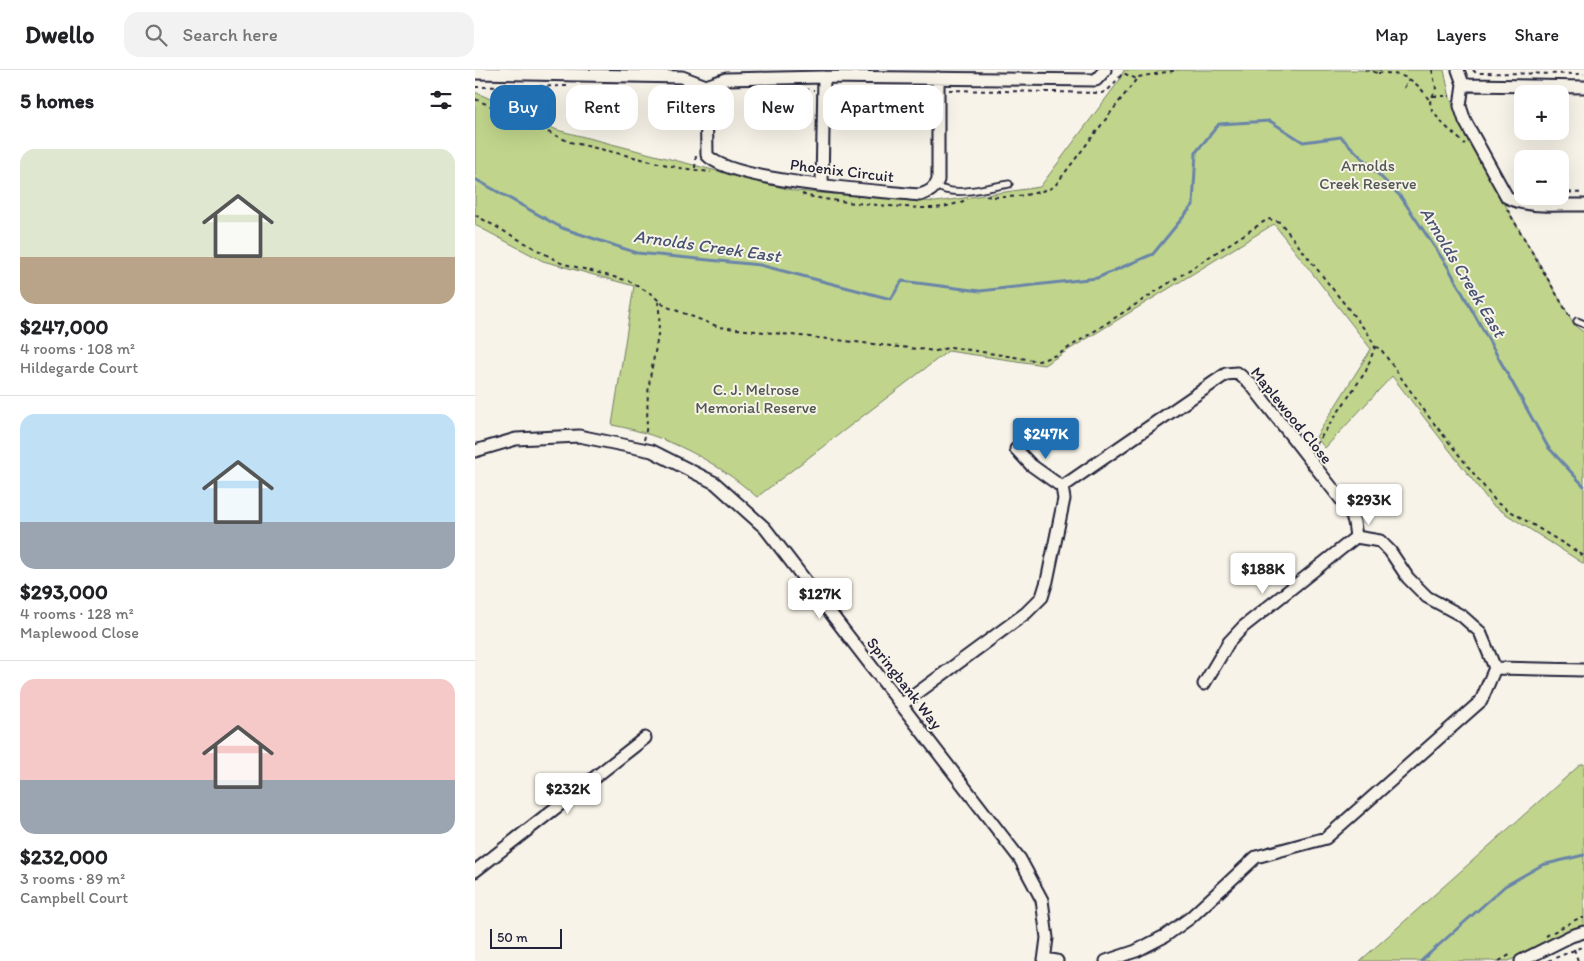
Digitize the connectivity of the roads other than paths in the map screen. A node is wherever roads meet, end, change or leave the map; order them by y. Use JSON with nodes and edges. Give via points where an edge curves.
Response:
{"nodes":[{"id":1,"x":1105,"y":70,"type":"edge"},
{"id":2,"x":1458,"y":70,"type":"edge"},
{"id":3,"x":475,"y":73,"type":"edge"},
{"id":4,"x":824,"y":77,"type":"junction"},
{"id":5,"x":939,"y":78,"type":"junction"},
{"id":6,"x":1463,"y":84,"type":"junction"},
{"id":7,"x":703,"y":85,"type":"edge"},
{"id":8,"x":709,"y":85,"type":"edge"},
{"id":9,"x":1584,"y":87,"type":"edge"},
{"id":10,"x":707,"y":130,"type":"edge"},
{"id":11,"x":1009,"y":184,"type":"dead end"},
{"id":12,"x":822,"y":186,"type":"junction"},
{"id":13,"x":936,"y":186,"type":"junction"},
{"id":14,"x":1584,"y":204,"type":"edge"},
{"id":15,"x":1577,"y":321,"type":"dead end"},
{"id":16,"x":1584,"y":324,"type":"edge"},
{"id":17,"x":1016,"y":449,"type":"dead end"},
{"id":18,"x":475,"y":451,"type":"edge"},
{"id":19,"x":1061,"y":487,"type":"junction"},
{"id":20,"x":1356,"y":537,"type":"junction"},
{"id":21,"x":1495,"y":668,"type":"junction"},
{"id":22,"x":1584,"y":670,"type":"edge"},
{"id":23,"x":1204,"y":684,"type":"dead end"},
{"id":24,"x":901,"y":705,"type":"junction"},
{"id":25,"x":645,"y":738,"type":"dead end"},
{"id":26,"x":475,"y":871,"type":"edge"},
{"id":27,"x":1583,"y":935,"type":"edge"},
{"id":28,"x":1044,"y":960,"type":"edge"},
{"id":29,"x":1057,"y":961,"type":"edge"},
{"id":30,"x":1106,"y":961,"type":"edge"},
{"id":31,"x":1521,"y":961,"type":"edge"}],
"edges":[{"from":1,"to":5,"type":"street","via":[[1096,80]]},
{"from":2,"to":6,"type":"street"},
{"from":3,"to":7,"type":"street","via":[[682,77]]},
{"from":4,"to":5,"type":"street"},
{"from":4,"to":8,"type":"street","via":[[726,79]]},
{"from":4,"to":12,"type":"street"},
{"from":5,"to":13,"type":"street"},
{"from":6,"to":9,"type":"street"},
{"from":6,"to":14,"type":"street","via":[[1460,106],[1465,121],[1507,197],[1539,204]]},
{"from":10,"to":12,"type":"street","name":"Phoenix Circuit","via":[[707,155],[719,165],[769,178]]},
{"from":11,"to":13,"type":"lane","via":[[960,191]]},
{"from":12,"to":13,"type":"street","name":"Phoenix Circuit","via":[[920,195]]},
{"from":15,"to":16,"type":"lane"},
{"from":17,"to":19,"type":"street","via":[[1031,465]]},
{"from":18,"to":24,"type":"street","name":"Springbank Way","via":[[515,439],[579,436],[652,451],[715,483],[765,528]]},
{"from":19,"to":20,"type":"street","name":"Maplewood Close","via":[[1226,374],[1237,373],[1249,382],[1350,512],[1355,522]]},
{"from":19,"to":24,"type":"street","via":[[1063,498],[1042,597],[1026,613]]},
{"from":20,"to":21,"type":"street","via":[[1380,541],[1427,597],[1462,616],[1479,632]]},
{"from":20,"to":23,"type":"street","via":[[1243,628],[1229,642]]},
{"from":21,"to":22,"type":"street"},
{"from":21,"to":30,"type":"street","via":[[1481,701],[1326,838],[1256,857],[1190,918],[1165,936]]},
{"from":24,"to":28,"type":"street","name":"Springbank Way","via":[[1020,859],[1042,900],[1047,938]]},
{"from":25,"to":26,"type":"street"},
{"from":27,"to":31,"type":"street"},
{"from":28,"to":29,"type":"street"}]}
